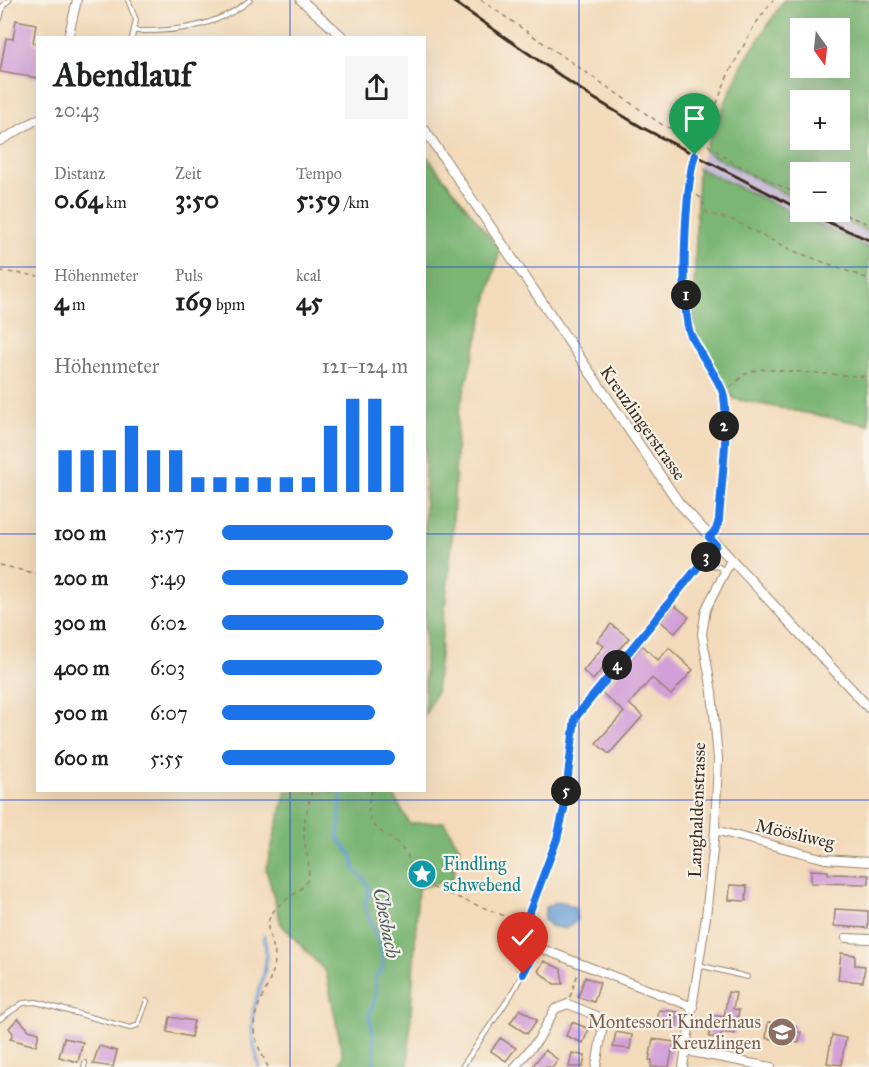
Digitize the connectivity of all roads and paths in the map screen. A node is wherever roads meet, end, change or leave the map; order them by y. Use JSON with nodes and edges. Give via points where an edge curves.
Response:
{"nodes":[{"id":1,"x":9,"y":0,"type":"edge"},
{"id":2,"x":77,"y":0,"type":"edge"},
{"id":3,"x":128,"y":0,"type":"edge"},
{"id":4,"x":250,"y":0,"type":"edge"},
{"id":5,"x":301,"y":0,"type":"edge"},
{"id":6,"x":481,"y":0,"type":"edge"},
{"id":7,"x":773,"y":0,"type":"edge"},
{"id":8,"x":0,"y":18,"type":"edge"},
{"id":9,"x":134,"y":31,"type":"junction"},
{"id":10,"x":68,"y":36,"type":"edge"},
{"id":11,"x":133,"y":36,"type":"edge"},
{"id":12,"x":342,"y":36,"type":"edge"},
{"id":13,"x":36,"y":120,"type":"edge"},
{"id":14,"x":426,"y":132,"type":"edge"},
{"id":15,"x":701,"y":140,"type":"junction"},
{"id":16,"x":0,"y":141,"type":"edge"},
{"id":17,"x":689,"y":189,"type":"junction"},
{"id":18,"x":790,"y":191,"type":"edge"},
{"id":19,"x":850,"y":217,"type":"edge"},
{"id":20,"x":869,"y":224,"type":"edge"},
{"id":21,"x":0,"y":271,"type":"edge"},
{"id":22,"x":36,"y":276,"type":"edge"},
{"id":23,"x":869,"y":279,"type":"edge"},
{"id":24,"x":869,"y":377,"type":"edge"},
{"id":25,"x":724,"y":394,"type":"junction"},
{"id":26,"x":713,"y":541,"type":"junction"},
{"id":27,"x":731,"y":560,"type":"junction"},
{"id":28,"x":702,"y":562,"type":"junction"},
{"id":29,"x":0,"y":565,"type":"edge"},
{"id":30,"x":724,"y":571,"type":"junction"},
{"id":31,"x":36,"y":574,"type":"edge"},
{"id":32,"x":869,"y":708,"type":"edge"},
{"id":33,"x":312,"y":792,"type":"edge"},
{"id":34,"x":372,"y":792,"type":"edge"},
{"id":35,"x":715,"y":830,"type":"junction"},
{"id":36,"x":869,"y":862,"type":"edge"},
{"id":37,"x":529,"y":924,"type":"junction"},
{"id":38,"x":846,"y":938,"type":"dead end"},
{"id":39,"x":869,"y":939,"type":"edge"},
{"id":40,"x":537,"y":946,"type":"junction"},
{"id":41,"x":581,"y":964,"type":"junction"},
{"id":42,"x":699,"y":966,"type":"junction"},
{"id":43,"x":747,"y":976,"type":"dead end"},
{"id":44,"x":147,"y":1001,"type":"dead end"},
{"id":45,"x":568,"y":1004,"type":"junction"},
{"id":46,"x":693,"y":1007,"type":"junction"},
{"id":47,"x":0,"y":1019,"type":"edge"},
{"id":48,"x":686,"y":1051,"type":"junction"},
{"id":49,"x":268,"y":1067,"type":"edge"},
{"id":50,"x":462,"y":1067,"type":"edge"},
{"id":51,"x":515,"y":1067,"type":"edge"},
{"id":52,"x":596,"y":1067,"type":"edge"},
{"id":53,"x":683,"y":1067,"type":"edge"},
{"id":54,"x":771,"y":1067,"type":"edge"}],
"edges":[{"from":1,"to":8,"type":"lane"},
{"from":2,"to":10,"type":"street"},
{"from":3,"to":9,"type":"lane","via":[[136,20]]},
{"from":4,"to":9,"type":"lane","via":[[211,21],[183,29]]},
{"from":5,"to":12,"type":"street"},
{"from":6,"to":15,"type":"path","via":[[654,120]]},
{"from":7,"to":15,"type":"path","via":[[741,47]]},
{"from":9,"to":11,"type":"lane"},
{"from":13,"to":16,"type":"street"},
{"from":14,"to":26,"type":"street","name":"Kreuzlingerstrasse","via":[[649,461]]},
{"from":15,"to":17,"type":"path"},
{"from":15,"to":18,"type":"path","via":[[734,163]]},
{"from":17,"to":23,"type":"path","via":[[702,199],[707,213],[733,220],[791,250]]},
{"from":17,"to":25,"type":"path","via":[[688,329]]},
{"from":19,"to":20,"type":"path"},
{"from":21,"to":22,"type":"path"},
{"from":24,"to":25,"type":"path","via":[[759,369],[745,374]]},
{"from":25,"to":26,"type":"path","via":[[719,520]]},
{"from":26,"to":27,"type":"street","name":"Kreuzlingerstrasse"},
{"from":26,"to":28,"type":"lane"},
{"from":27,"to":30,"type":"street","name":"Langhaldenstrasse"},
{"from":27,"to":32,"type":"street","name":"Kreuzlingerstrasse"},
{"from":28,"to":30,"type":"lane"},
{"from":28,"to":37,"type":"lane","via":[[575,718],[564,809],[528,916]]},
{"from":29,"to":31,"type":"path"},
{"from":30,"to":35,"type":"street","name":"Langhaldenstrasse","via":[[706,609],[702,634],[712,692],[717,759]]},
{"from":33,"to":49,"type":"path","via":[[303,832],[308,879],[304,887],[277,906],[268,923],[276,956],[255,1014],[254,1029]]},
{"from":34,"to":37,"type":"path","via":[[370,821],[406,852],[418,882]]},
{"from":35,"to":36,"type":"street","name":"Möösliweg","via":[[825,860]]},
{"from":35,"to":42,"type":"street","name":"Langhaldenstrasse"},
{"from":37,"to":40,"type":"lane"},
{"from":38,"to":39,"type":"street"},
{"from":40,"to":41,"type":"street"},
{"from":40,"to":50,"type":"lane","via":[[511,995]]},
{"from":41,"to":45,"type":"path"},
{"from":41,"to":46,"type":"street"},
{"from":42,"to":43,"type":"lane"},
{"from":42,"to":46,"type":"street","name":"Langhaldenstrasse"},
{"from":44,"to":47,"type":"lane","via":[[138,1024],[130,1028],[36,1002],[23,1003]]},
{"from":45,"to":51,"type":"street","via":[[555,1009],[538,1040]]},
{"from":45,"to":52,"type":"street","via":[[597,1016],[602,1031]]},
{"from":46,"to":48,"type":"street","name":"Langhaldenstrasse"},
{"from":48,"to":53,"type":"street","name":"Langhaldenstrasse"},
{"from":48,"to":54,"type":"street"}]}
